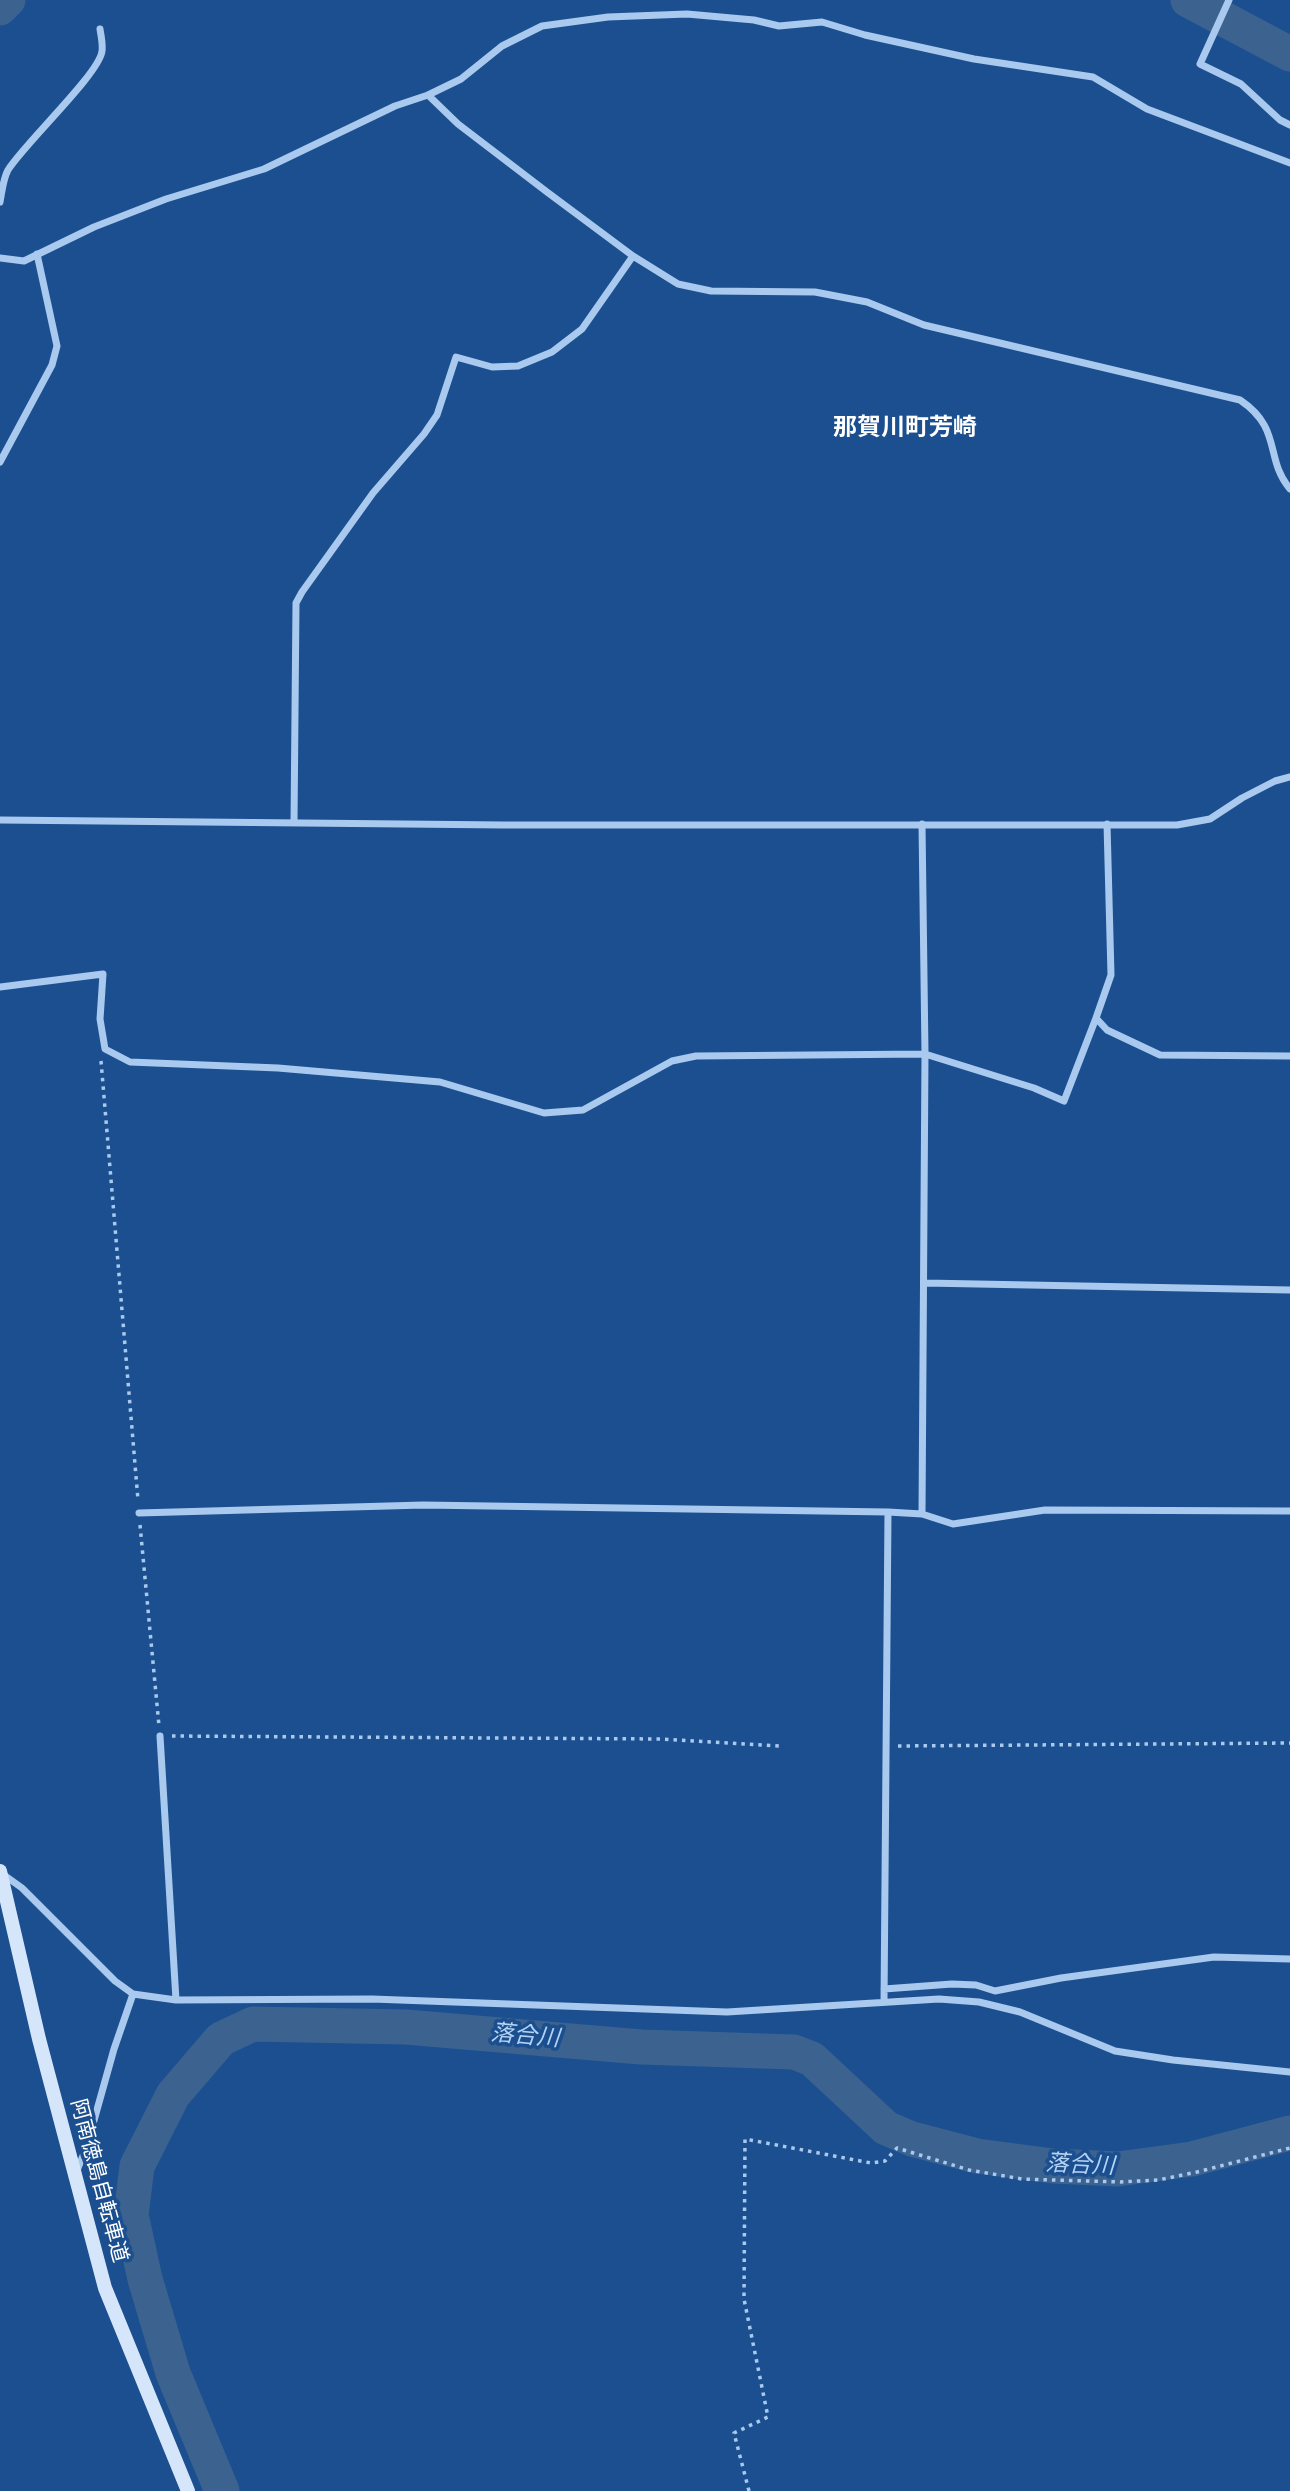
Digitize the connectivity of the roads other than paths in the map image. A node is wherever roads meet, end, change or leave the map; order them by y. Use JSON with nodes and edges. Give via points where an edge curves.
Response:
{"nodes":[{"id":1,"x":1229,"y":0,"type":"edge"},
{"id":2,"x":100,"y":29,"type":"dead end"},
{"id":3,"x":428,"y":95,"type":"junction"},
{"id":4,"x":1290,"y":125,"type":"edge"},
{"id":5,"x":1290,"y":163,"type":"edge"},
{"id":6,"x":0,"y":202,"type":"edge"},
{"id":7,"x":37,"y":254,"type":"junction"},
{"id":8,"x":633,"y":257,"type":"junction"},
{"id":9,"x":0,"y":258,"type":"edge"},
{"id":10,"x":0,"y":462,"type":"edge"},
{"id":11,"x":1290,"y":489,"type":"edge"},
{"id":12,"x":1290,"y":776,"type":"edge"},
{"id":13,"x":0,"y":820,"type":"edge"},
{"id":14,"x":294,"y":823,"type":"junction"},
{"id":15,"x":922,"y":824,"type":"junction"},
{"id":16,"x":1107,"y":824,"type":"junction"},
{"id":17,"x":0,"y":987,"type":"edge"},
{"id":18,"x":1096,"y":1018,"type":"junction"},
{"id":19,"x":925,"y":1054,"type":"junction"},
{"id":20,"x":1290,"y":1056,"type":"edge"},
{"id":21,"x":925,"y":1283,"type":"junction"},
{"id":22,"x":1290,"y":1290,"type":"edge"},
{"id":23,"x":1290,"y":1511,"type":"edge"},
{"id":24,"x":888,"y":1512,"type":"junction"},
{"id":25,"x":139,"y":1513,"type":"road end"},
{"id":26,"x":922,"y":1514,"type":"junction"},
{"id":27,"x":160,"y":1736,"type":"road end"},
{"id":28,"x":0,"y":1872,"type":"edge"},
{"id":29,"x":1290,"y":1959,"type":"edge"},
{"id":30,"x":884,"y":1989,"type":"junction"},
{"id":31,"x":132,"y":1994,"type":"junction"},
{"id":32,"x":176,"y":2000,"type":"junction"},
{"id":33,"x":884,"y":2002,"type":"junction"},
{"id":34,"x":1290,"y":2072,"type":"edge"},
{"id":35,"x":74,"y":2175,"type":"junction"},
{"id":36,"x":188,"y":2491,"type":"edge"}],
"edges":[{"from":1,"to":4,"type":"street","via":[[1200,64],[1241,84]]},
{"from":2,"to":6,"type":"street","via":[[103,53],[92,73],[6,173]]},
{"from":3,"to":5,"type":"street","via":[[461,79],[502,46],[542,26],[687,13],[779,26],[822,22],[974,59],[1093,78],[1147,109]]},
{"from":3,"to":7,"type":"street","via":[[395,106],[264,169],[166,199]]},
{"from":3,"to":8,"type":"street","via":[[458,124]]},
{"from":7,"to":9,"type":"street","via":[[24,261]]},
{"from":7,"to":10,"type":"street","via":[[57,346],[52,365]]},
{"from":8,"to":11,"type":"street","via":[[678,284],[711,291],[815,292],[867,302],[924,325],[1240,400],[1257,411],[1269,431],[1282,479]]},
{"from":8,"to":14,"type":"street","via":[[582,329],[552,352],[518,366],[492,367],[456,357],[436,415],[424,434],[373,494],[302,592],[296,603]]},
{"from":12,"to":16,"type":"street","via":[[1210,819],[1177,825]]},
{"from":13,"to":14,"type":"street"},
{"from":14,"to":15,"type":"street"},
{"from":15,"to":16,"type":"street"},
{"from":15,"to":19,"type":"street"},
{"from":16,"to":18,"type":"street","via":[[1111,975]]},
{"from":17,"to":19,"type":"street","via":[[103,974],[100,1019],[105,1049],[131,1062],[278,1068],[440,1082],[544,1113],[583,1110],[672,1061],[696,1056]]},
{"from":18,"to":19,"type":"street","via":[[1064,1101]]},
{"from":18,"to":20,"type":"street","via":[[1107,1030],[1160,1055]]},
{"from":19,"to":21,"type":"street"},
{"from":21,"to":22,"type":"street"},
{"from":21,"to":26,"type":"street"},
{"from":23,"to":26,"type":"street","via":[[1045,1510],[953,1524]]},
{"from":24,"to":25,"type":"street","via":[[423,1505]]},
{"from":24,"to":26,"type":"street"},
{"from":24,"to":30,"type":"street"},
{"from":27,"to":32,"type":"street"},
{"from":28,"to":31,"type":"street"},
{"from":28,"to":35,"type":"main road","name":"阿南徳島自転車道"},
{"from":29,"to":30,"type":"street","via":[[1214,1957],[995,1991],[952,1984]]},
{"from":30,"to":33,"type":"street"},
{"from":31,"to":32,"type":"street"},
{"from":31,"to":35,"type":"street"},
{"from":32,"to":33,"type":"street","via":[[372,1999],[727,2012]]},
{"from":33,"to":34,"type":"street","via":[[979,2002],[1020,2012],[1115,2051]]},
{"from":35,"to":36,"type":"main road","name":"阿南徳島自転車道","via":[[105,2288]]}]}
